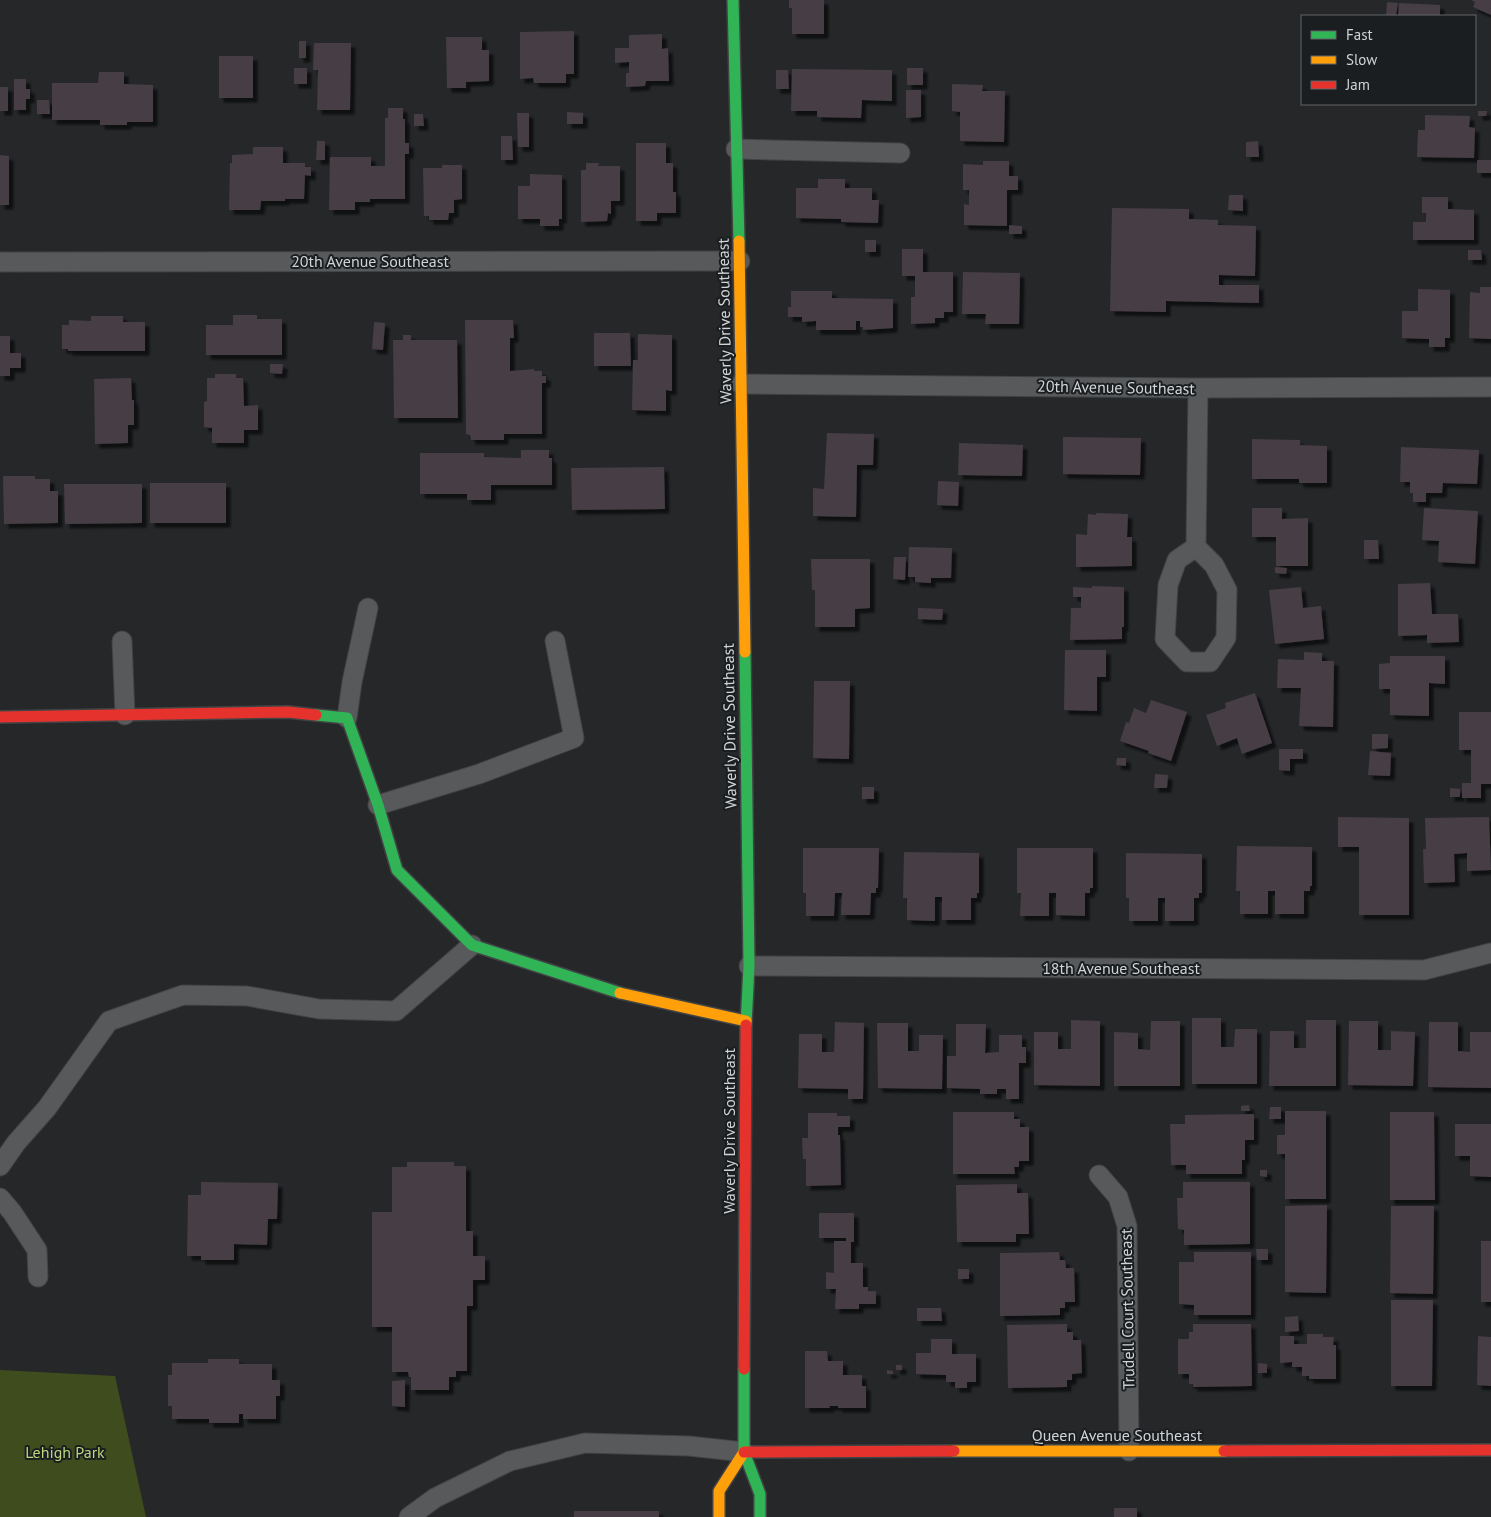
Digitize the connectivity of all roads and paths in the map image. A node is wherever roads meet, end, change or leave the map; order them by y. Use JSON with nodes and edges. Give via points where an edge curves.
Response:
{"nodes":[{"id":1,"x":733,"y":0,"type":"edge"},
{"id":2,"x":736,"y":149,"type":"junction"},
{"id":3,"x":900,"y":153,"type":"dead end"},
{"id":4,"x":740,"y":261,"type":"junction"},
{"id":5,"x":0,"y":262,"type":"edge"},
{"id":6,"x":740,"y":384,"type":"junction"},
{"id":7,"x":1491,"y":387,"type":"edge"},
{"id":8,"x":1198,"y":388,"type":"junction"},
{"id":9,"x":1196,"y":548,"type":"junction"},
{"id":10,"x":368,"y":608,"type":"dead end"},
{"id":11,"x":122,"y":641,"type":"dead end"},
{"id":12,"x":555,"y":642,"type":"dead end"},
{"id":13,"x":125,"y":715,"type":"junction"},
{"id":14,"x":0,"y":717,"type":"edge"},
{"id":15,"x":347,"y":718,"type":"junction"},
{"id":16,"x":378,"y":804,"type":"junction"},
{"id":17,"x":472,"y":944,"type":"junction"},
{"id":18,"x":1491,"y":953,"type":"edge"},
{"id":19,"x":749,"y":966,"type":"junction"},
{"id":20,"x":746,"y":1020,"type":"junction"},
{"id":21,"x":0,"y":1166,"type":"edge"},
{"id":22,"x":1099,"y":1175,"type":"dead end"},
{"id":23,"x":0,"y":1198,"type":"edge"},
{"id":24,"x":38,"y":1277,"type":"dead end"},
{"id":25,"x":1491,"y":1450,"type":"edge"},
{"id":26,"x":1129,"y":1451,"type":"junction"},
{"id":27,"x":744,"y":1452,"type":"junction"},
{"id":28,"x":409,"y":1517,"type":"edge"},
{"id":29,"x":719,"y":1517,"type":"edge"},
{"id":30,"x":760,"y":1517,"type":"edge"}],
"edges":[{"from":1,"to":2,"type":"main road","name":"Waverly Drive Southeast"},
{"from":2,"to":3,"type":"street"},
{"from":2,"to":4,"type":"main road","name":"Waverly Drive Southeast"},
{"from":4,"to":5,"type":"street","name":"20th Avenue Southeast"},
{"from":4,"to":6,"type":"main road","name":"Waverly Drive Southeast"},
{"from":6,"to":8,"type":"street","name":"20th Avenue Southeast"},
{"from":6,"to":19,"type":"main road","name":"Waverly Drive Southeast"},
{"from":7,"to":8,"type":"street","name":"20th Avenue Southeast"},
{"from":8,"to":9,"type":"street"},
{"from":9,"to":9,"type":"street","via":[[1214,565],[1227,590],[1226,638],[1210,662],[1187,662],[1165,639],[1168,585],[1177,560]]},
{"from":10,"to":15,"type":"street"},
{"from":11,"to":13,"type":"street"},
{"from":12,"to":16,"type":"street","via":[[574,738],[479,774]]},
{"from":13,"to":14,"type":"main road"},
{"from":13,"to":15,"type":"main road","via":[[288,712]]},
{"from":15,"to":16,"type":"main road"},
{"from":16,"to":17,"type":"main road","via":[[397,870]]},
{"from":17,"to":20,"type":"main road","via":[[613,992]]},
{"from":17,"to":21,"type":"street","via":[[396,1011],[319,1009],[247,996],[183,995],[110,1021]]},
{"from":18,"to":19,"type":"street","name":"18th Avenue Southeast","via":[[1424,970]]},
{"from":19,"to":20,"type":"main road","name":"Waverly Drive Southeast"},
{"from":20,"to":27,"type":"main road","name":"Waverly Drive Southeast"},
{"from":22,"to":26,"type":"street","name":"Trudell Court Southeast","via":[[1118,1197],[1128,1226]]},
{"from":23,"to":24,"type":"street","via":[[37,1250]]},
{"from":25,"to":26,"type":"main road","name":"Queen Avenue Southeast"},
{"from":26,"to":27,"type":"main road","name":"Queen Avenue Southeast"},
{"from":27,"to":28,"type":"street","via":[[689,1446],[585,1443],[510,1461],[435,1498]]},
{"from":27,"to":29,"type":"main road","via":[[719,1491]]},
{"from":27,"to":30,"type":"main road","name":"Waverly Drive Southeast","via":[[760,1494]]}]}
